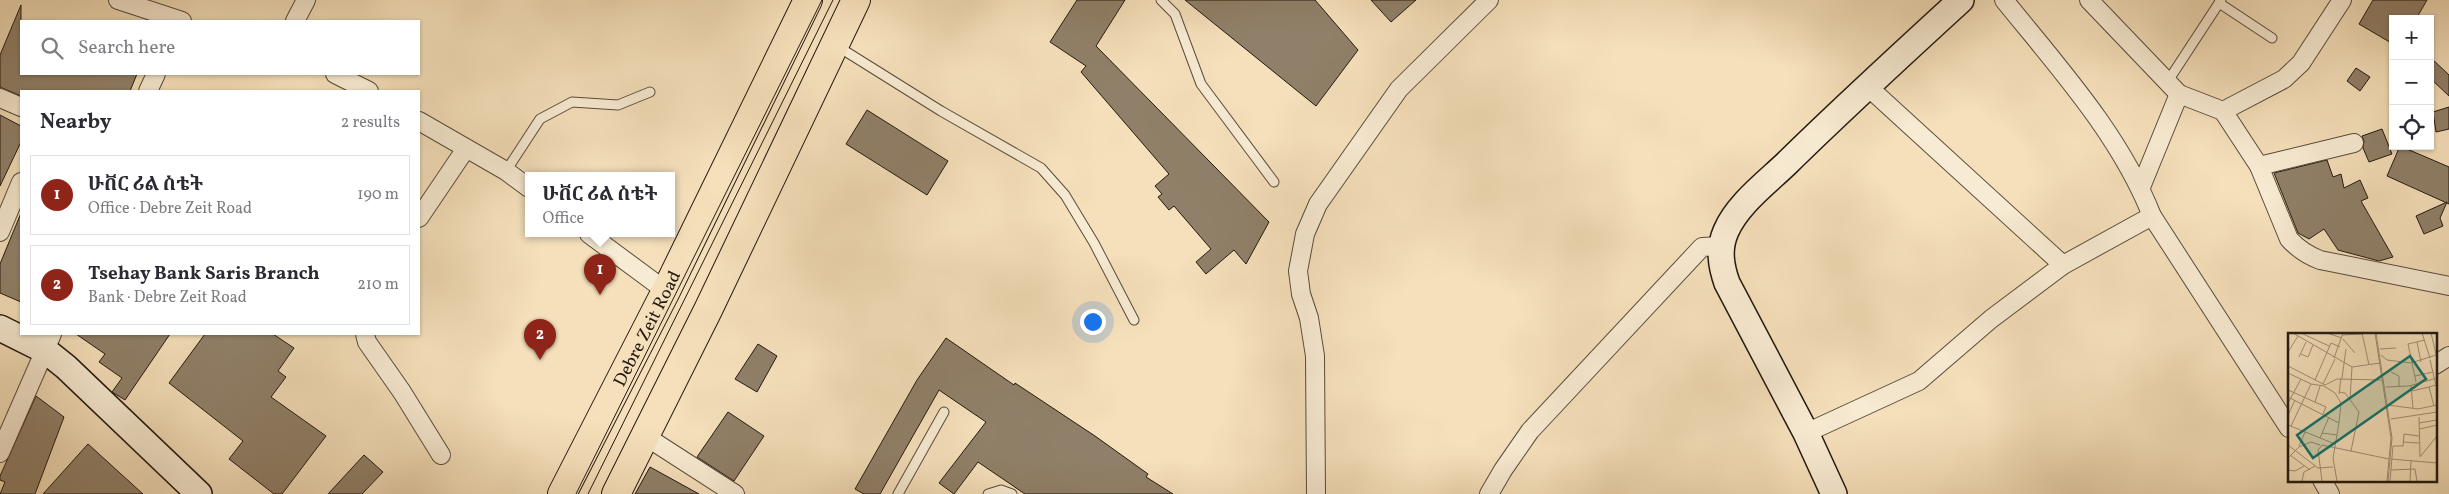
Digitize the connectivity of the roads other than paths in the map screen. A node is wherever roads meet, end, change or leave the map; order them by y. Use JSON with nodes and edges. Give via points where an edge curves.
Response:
{"nodes":[{"id":1,"x":118,"y":0,"type":"edge"},
{"id":2,"x":306,"y":0,"type":"edge"},
{"id":3,"x":856,"y":0,"type":"edge"},
{"id":4,"x":1161,"y":0,"type":"edge"},
{"id":5,"x":1488,"y":0,"type":"edge"},
{"id":6,"x":1961,"y":0,"type":"edge"},
{"id":7,"x":2004,"y":0,"type":"edge"},
{"id":8,"x":2089,"y":0,"type":"edge"},
{"id":9,"x":2342,"y":0,"type":"edge"},
{"id":10,"x":805,"y":2,"type":"edge"},
{"id":11,"x":2220,"y":2,"type":"edge"},
{"id":12,"x":179,"y":20,"type":"edge"},
{"id":13,"x":296,"y":20,"type":"edge"},
{"id":14,"x":2272,"y":38,"type":"dead end"},
{"id":15,"x":834,"y":45,"type":"junction"},
{"id":16,"x":156,"y":75,"type":"edge"},
{"id":17,"x":337,"y":75,"type":"edge"},
{"id":18,"x":1866,"y":85,"type":"junction"},
{"id":19,"x":2174,"y":87,"type":"junction"},
{"id":20,"x":148,"y":90,"type":"edge"},
{"id":21,"x":367,"y":90,"type":"edge"},
{"id":22,"x":650,"y":92,"type":"dead end"},
{"id":23,"x":0,"y":98,"type":"edge"},
{"id":24,"x":20,"y":106,"type":"edge"},
{"id":25,"x":2223,"y":110,"type":"junction"},
{"id":26,"x":420,"y":122,"type":"edge"},
{"id":27,"x":2354,"y":143,"type":"dead end"},
{"id":28,"x":466,"y":150,"type":"junction"},
{"id":29,"x":2259,"y":166,"type":"junction"},
{"id":30,"x":506,"y":172,"type":"junction"},
{"id":31,"x":1274,"y":182,"type":"dead end"},
{"id":32,"x":20,"y":184,"type":"edge"},
{"id":33,"x":525,"y":185,"type":"edge"},
{"id":34,"x":2140,"y":186,"type":"junction"},
{"id":35,"x":2152,"y":216,"type":"junction"},
{"id":36,"x":420,"y":217,"type":"edge"},
{"id":37,"x":0,"y":232,"type":"edge"},
{"id":38,"x":593,"y":237,"type":"edge"},
{"id":39,"x":1720,"y":246,"type":"junction"},
{"id":40,"x":2063,"y":265,"type":"junction"},
{"id":41,"x":2449,"y":286,"type":"edge"},
{"id":42,"x":666,"y":291,"type":"junction"},
{"id":43,"x":1134,"y":320,"type":"dead end"},
{"id":44,"x":0,"y":328,"type":"edge"},
{"id":45,"x":365,"y":335,"type":"edge"},
{"id":46,"x":0,"y":346,"type":"edge"},
{"id":47,"x":45,"y":350,"type":"edge"},
{"id":48,"x":2449,"y":356,"type":"edge"},
{"id":49,"x":2436,"y":363,"type":"edge"},
{"id":50,"x":944,"y":412,"type":"dead end"},
{"id":51,"x":2288,"y":426,"type":"edge"},
{"id":52,"x":1806,"y":433,"type":"junction"},
{"id":53,"x":645,"y":436,"type":"junction"},
{"id":54,"x":0,"y":453,"type":"edge"},
{"id":55,"x":441,"y":455,"type":"dead end"},
{"id":56,"x":2323,"y":482,"type":"edge"},
{"id":57,"x":1313,"y":490,"type":"edge"},
{"id":58,"x":178,"y":494,"type":"edge"},
{"id":59,"x":199,"y":494,"type":"edge"},
{"id":60,"x":562,"y":494,"type":"edge"},
{"id":61,"x":616,"y":494,"type":"edge"},
{"id":62,"x":735,"y":494,"type":"edge"},
{"id":63,"x":898,"y":494,"type":"edge"},
{"id":64,"x":988,"y":494,"type":"edge"},
{"id":65,"x":1012,"y":494,"type":"edge"},
{"id":66,"x":1489,"y":494,"type":"edge"},
{"id":67,"x":1834,"y":494,"type":"edge"},
{"id":68,"x":2330,"y":494,"type":"edge"}],
"edges":[{"from":1,"to":12,"type":"street"},
{"from":2,"to":13,"type":"street"},
{"from":3,"to":15,"type":"main road"},
{"from":4,"to":31,"type":"lane","via":[[1175,14],[1201,84]]},
{"from":5,"to":57,"type":"street","via":[[1399,89],[1318,204],[1305,234],[1298,271],[1315,356]]},
{"from":6,"to":18,"type":"street"},
{"from":7,"to":34,"type":"street","via":[[2108,133]]},
{"from":8,"to":19,"type":"street"},
{"from":9,"to":25,"type":"street","via":[[2301,63],[2284,79]]},
{"from":10,"to":42,"type":"main road","name":"Debre Zeit Road"},
{"from":11,"to":14,"type":"lane"},
{"from":11,"to":19,"type":"lane"},
{"from":15,"to":43,"type":"lane","via":[[1040,168],[1065,195]]},
{"from":15,"to":53,"type":"main road"},
{"from":16,"to":20,"type":"street"},
{"from":17,"to":21,"type":"street"},
{"from":18,"to":39,"type":"street","via":[[1743,208],[1726,230]]},
{"from":18,"to":40,"type":"street"},
{"from":19,"to":25,"type":"street"},
{"from":19,"to":34,"type":"street"},
{"from":22,"to":30,"type":"lane","via":[[618,106],[572,102],[540,119]]},
{"from":23,"to":24,"type":"street"},
{"from":25,"to":29,"type":"street"},
{"from":26,"to":28,"type":"street"},
{"from":27,"to":29,"type":"street"},
{"from":28,"to":30,"type":"street"},
{"from":28,"to":36,"type":"street"},
{"from":29,"to":41,"type":"street","via":[[2289,239],[2307,255]]},
{"from":30,"to":33,"type":"street"},
{"from":32,"to":37,"type":"street"},
{"from":34,"to":35,"type":"street"},
{"from":35,"to":40,"type":"street"},
{"from":35,"to":51,"type":"street"},
{"from":38,"to":42,"type":"street"},
{"from":39,"to":52,"type":"street","via":[[1726,283]]},
{"from":39,"to":66,"type":"street","via":[[1702,247],[1543,417]]},
{"from":40,"to":52,"type":"street","via":[[1991,319],[1919,381]]},
{"from":42,"to":60,"type":"main road","name":"Debre Zeit Road"},
{"from":44,"to":47,"type":"street"},
{"from":45,"to":55,"type":"street"},
{"from":46,"to":47,"type":"street"},
{"from":47,"to":54,"type":"street"},
{"from":47,"to":58,"type":"street","via":[[61,382]]},
{"from":47,"to":59,"type":"street","via":[[112,409]]},
{"from":48,"to":49,"type":"street"},
{"from":50,"to":63,"type":"lane"},
{"from":52,"to":67,"type":"street"},
{"from":53,"to":61,"type":"main road"},
{"from":53,"to":62,"type":"street"},
{"from":56,"to":68,"type":"street"},
{"from":64,"to":65,"type":"lane","via":[[1001,490]]}]}
